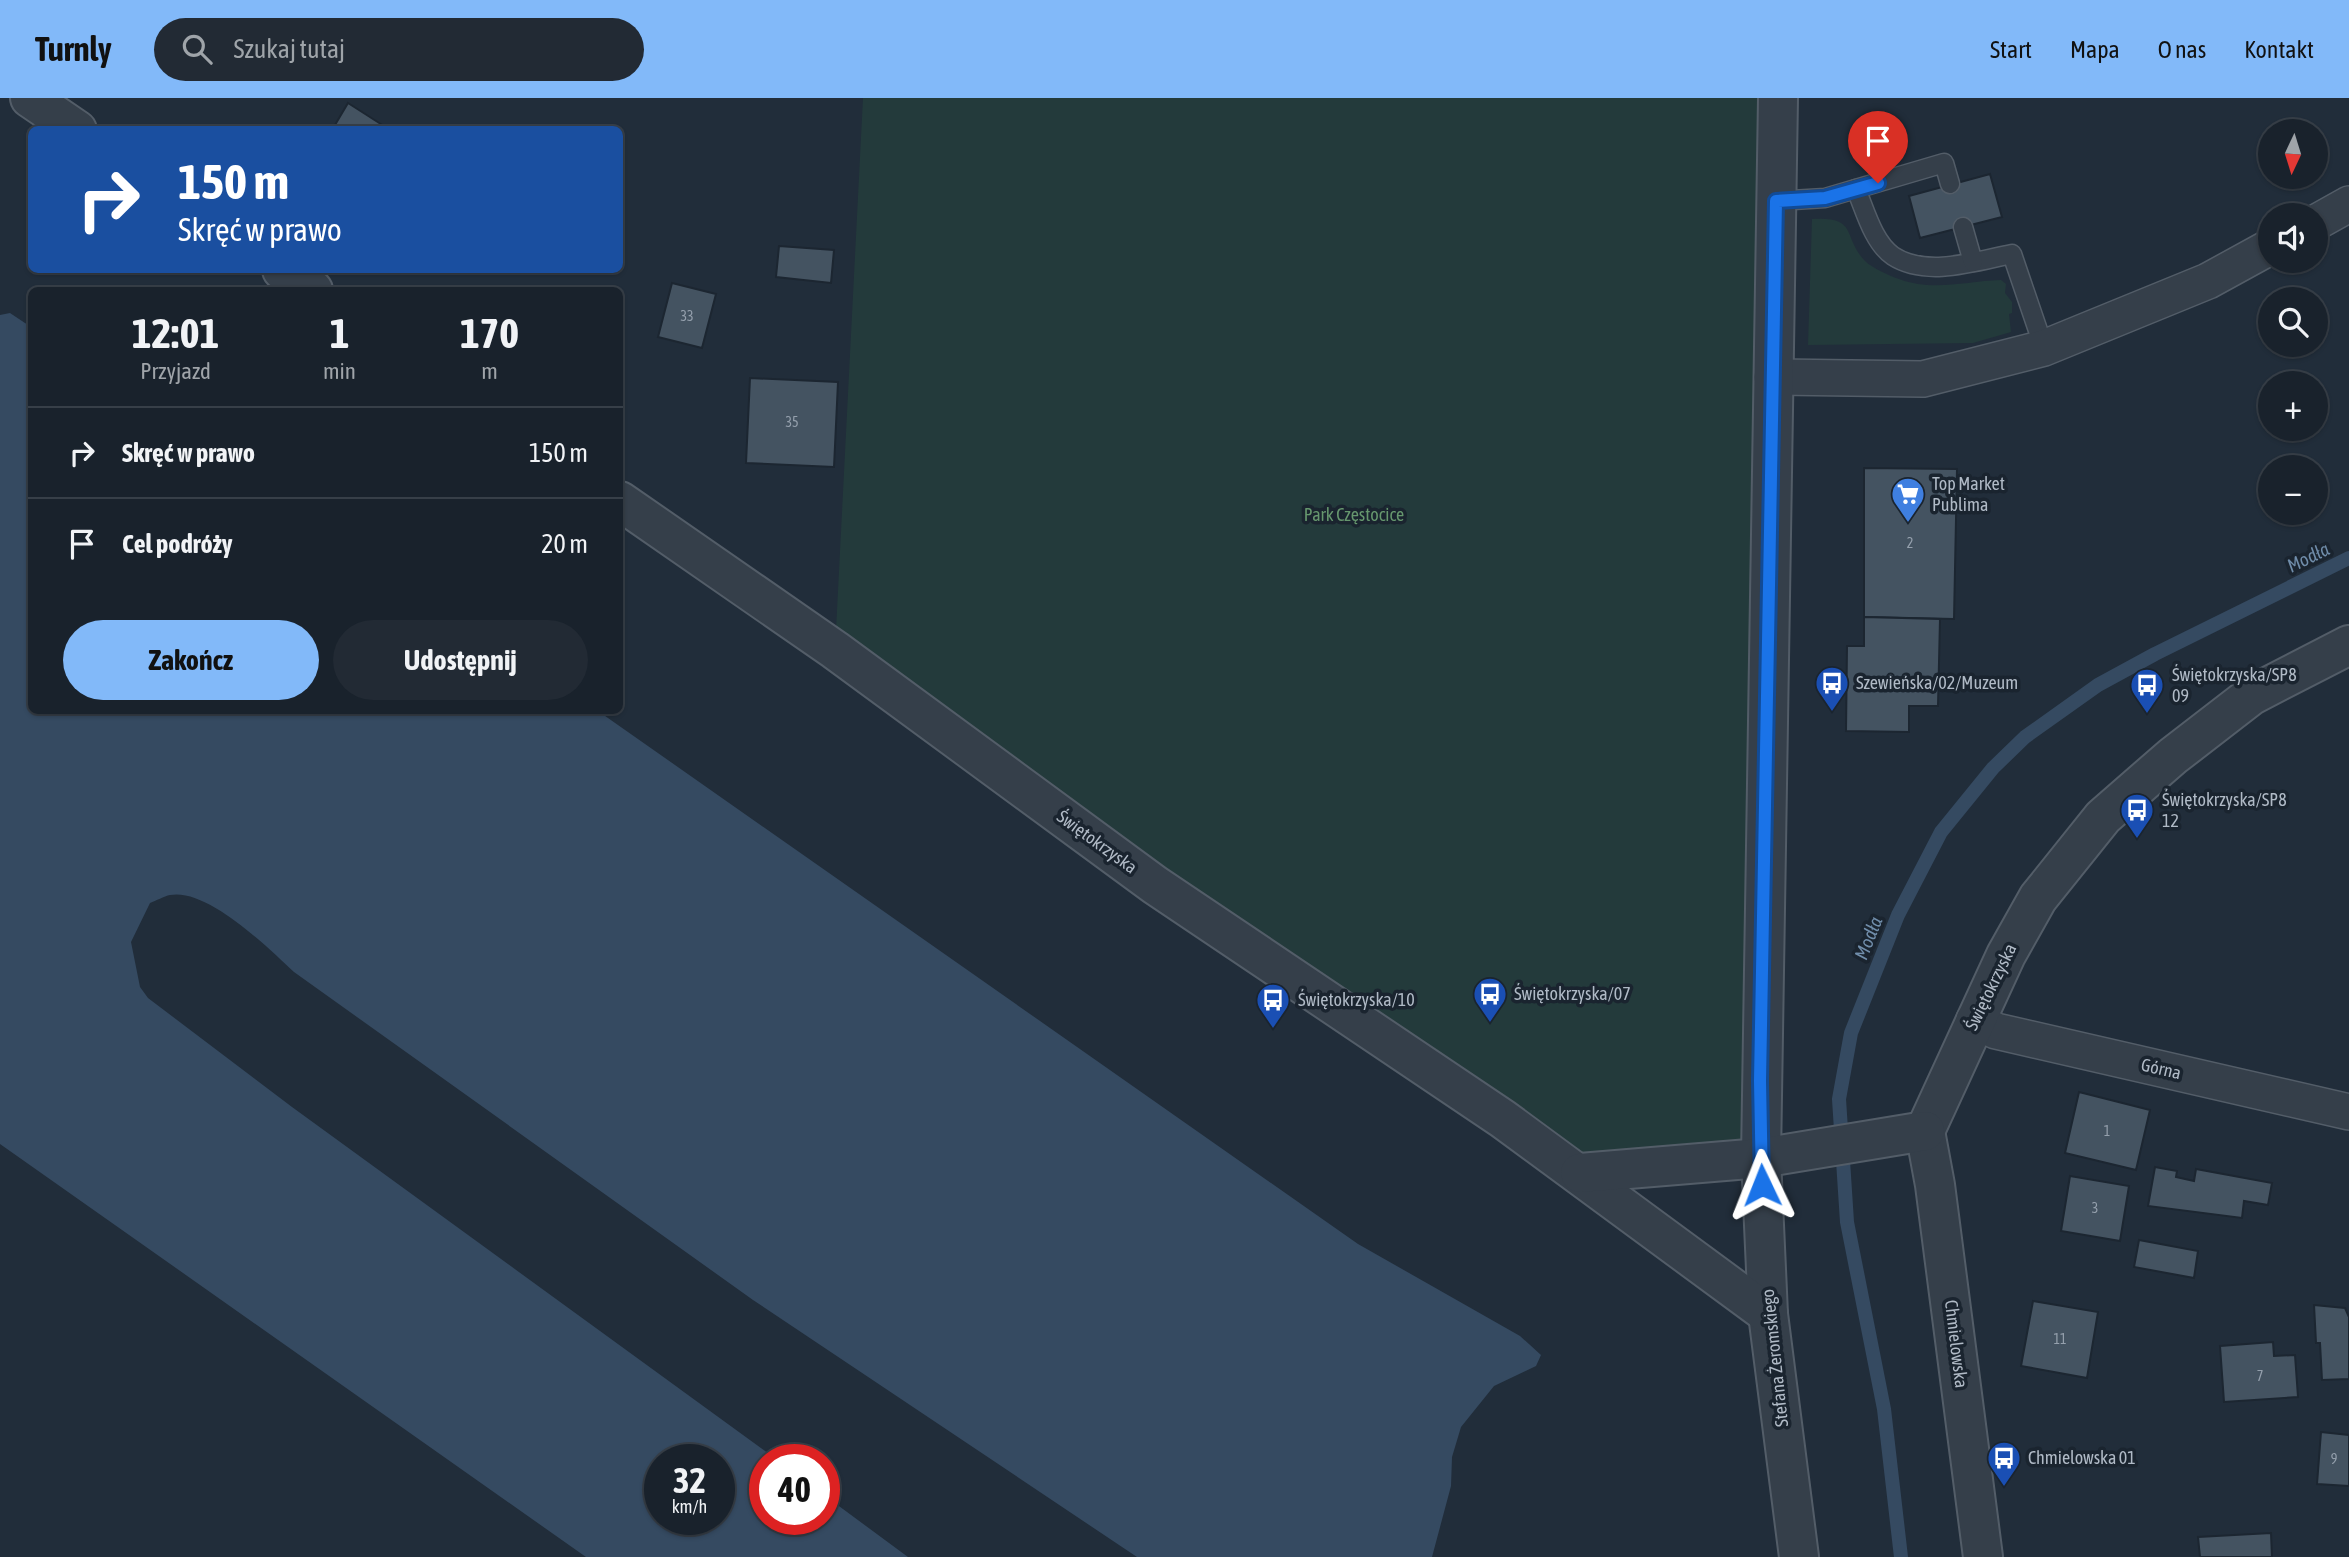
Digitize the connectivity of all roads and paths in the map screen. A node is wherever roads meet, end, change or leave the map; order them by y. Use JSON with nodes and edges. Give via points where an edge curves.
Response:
{"nodes":[{"id":1,"x":30,"y":98,"type":"edge"},
{"id":2,"x":1779,"y":98,"type":"edge"},
{"id":3,"x":71,"y":126,"type":"edge"},
{"id":4,"x":1950,"y":184,"type":"dead end"},
{"id":5,"x":1856,"y":189,"type":"junction"},
{"id":6,"x":1776,"y":201,"type":"junction"},
{"id":7,"x":2349,"y":204,"type":"edge"},
{"id":8,"x":2328,"y":216,"type":"edge"},
{"id":9,"x":1963,"y":227,"type":"dead end"},
{"id":10,"x":2258,"y":254,"type":"edge"},
{"id":11,"x":1973,"y":262,"type":"junction"},
{"id":12,"x":287,"y":273,"type":"edge"},
{"id":13,"x":308,"y":287,"type":"edge"},
{"id":14,"x":2044,"y":348,"type":"junction"},
{"id":15,"x":1772,"y":377,"type":"junction"},
{"id":16,"x":623,"y":503,"type":"edge"},
{"id":17,"x":2349,"y":645,"type":"edge"},
{"id":18,"x":1974,"y":1020,"type":"junction"},
{"id":19,"x":2349,"y":1112,"type":"edge"},
{"id":20,"x":1925,"y":1131,"type":"junction"},
{"id":21,"x":1761,"y":1158,"type":"junction"},
{"id":22,"x":1580,"y":1173,"type":"junction"},
{"id":23,"x":1768,"y":1314,"type":"junction"},
{"id":24,"x":1799,"y":1557,"type":"edge"},
{"id":25,"x":1983,"y":1557,"type":"edge"}],
"edges":[{"from":1,"to":3,"type":"street"},
{"from":2,"to":6,"type":"street","name":"Stefana Żeromskiego"},
{"from":4,"to":5,"type":"lane","via":[[1944,163]]},
{"from":5,"to":6,"type":"lane","via":[[1825,198]]},
{"from":5,"to":11,"type":"lane","via":[[1876,236],[1893,256],[1946,267]]},
{"from":6,"to":15,"type":"street","name":"Stefana Żeromskiego"},
{"from":7,"to":8,"type":"street"},
{"from":9,"to":11,"type":"lane"},
{"from":10,"to":14,"type":"street","via":[[2208,281]]},
{"from":11,"to":14,"type":"lane","via":[[2012,254]]},
{"from":12,"to":13,"type":"street"},
{"from":14,"to":15,"type":"street","via":[[1923,379]]},
{"from":15,"to":21,"type":"street","name":"Stefana Żeromskiego"},
{"from":16,"to":22,"type":"street","name":"Świętokrzyska","via":[[835,650],[1155,885]]},
{"from":17,"to":18,"type":"street","name":"Świętokrzyska","via":[[2252,695],[2103,817],[2038,898]]},
{"from":18,"to":19,"type":"street","name":"Górna","via":[[1996,1031]]},
{"from":18,"to":20,"type":"street","name":"Świętokrzyska"},
{"from":20,"to":21,"type":"street"},
{"from":20,"to":25,"type":"street","name":"Chmielowska"},
{"from":21,"to":22,"type":"street"},
{"from":21,"to":23,"type":"street","name":"Stefana Żeromskiego"},
{"from":22,"to":23,"type":"street","name":"Świętokrzyska"},
{"from":23,"to":24,"type":"street","name":"Stefana Żeromskiego"}]}
